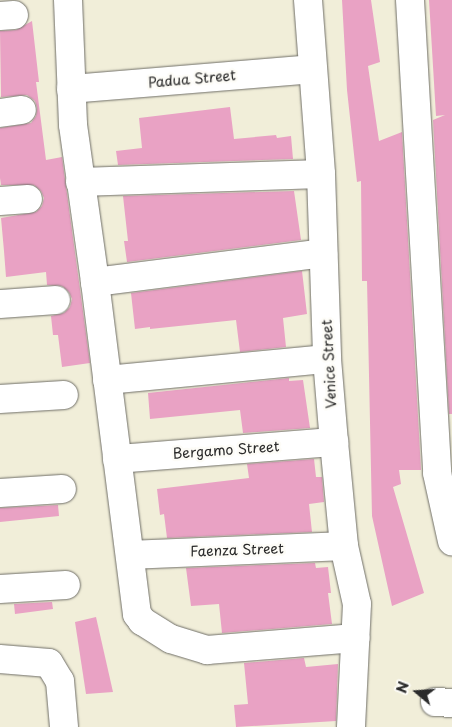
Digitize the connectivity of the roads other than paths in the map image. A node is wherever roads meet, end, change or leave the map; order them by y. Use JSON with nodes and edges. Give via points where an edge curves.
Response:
{"nodes":[{"id":1,"x":68,"y":0,"type":"edge"},
{"id":2,"x":308,"y":0,"type":"edge"},
{"id":3,"x":410,"y":0,"type":"edge"},
{"id":4,"x":312,"y":69,"type":"junction"},
{"id":5,"x":71,"y":88,"type":"junction"},
{"id":6,"x":321,"y":174,"type":"junction"},
{"id":7,"x":80,"y":182,"type":"junction"},
{"id":8,"x":28,"y":199,"type":"dead end"},
{"id":9,"x":0,"y":201,"type":"edge"},
{"id":10,"x":323,"y":253,"type":"junction"},
{"id":11,"x":95,"y":282,"type":"junction"},
{"id":12,"x":56,"y":300,"type":"dead end"},
{"id":13,"x":0,"y":304,"type":"edge"},
{"id":14,"x":327,"y":359,"type":"junction"},
{"id":15,"x":106,"y":380,"type":"junction"},
{"id":16,"x":64,"y":396,"type":"dead end"},
{"id":17,"x":0,"y":399,"type":"edge"},
{"id":18,"x":334,"y":442,"type":"junction"},
{"id":19,"x":117,"y":459,"type":"junction"},
{"id":20,"x":62,"y":489,"type":"dead end"},
{"id":21,"x":0,"y":493,"type":"edge"},
{"id":22,"x":452,"y":540,"type":"edge"},
{"id":23,"x":344,"y":546,"type":"junction"},
{"id":24,"x":130,"y":555,"type":"junction"},
{"id":25,"x":66,"y":585,"type":"dead end"},
{"id":26,"x":0,"y":589,"type":"edge"},
{"id":27,"x":356,"y":638,"type":"junction"},
{"id":28,"x":0,"y":659,"type":"edge"},
{"id":29,"x":64,"y":727,"type":"edge"},
{"id":30,"x":351,"y":727,"type":"edge"}],
"edges":[{"from":1,"to":5,"type":"street"},
{"from":2,"to":4,"type":"street","name":"Venice Street"},
{"from":3,"to":22,"type":"street","via":[[437,473]]},
{"from":4,"to":5,"type":"street","name":"Padua Street"},
{"from":4,"to":6,"type":"street","name":"Venice Street"},
{"from":5,"to":7,"type":"street"},
{"from":6,"to":7,"type":"street"},
{"from":6,"to":10,"type":"street","name":"Venice Street"},
{"from":7,"to":11,"type":"street"},
{"from":8,"to":9,"type":"street"},
{"from":10,"to":11,"type":"street"},
{"from":10,"to":14,"type":"street","name":"Venice Street"},
{"from":11,"to":15,"type":"street"},
{"from":12,"to":13,"type":"street"},
{"from":14,"to":15,"type":"street"},
{"from":14,"to":18,"type":"street","name":"Venice Street"},
{"from":15,"to":19,"type":"street"},
{"from":16,"to":17,"type":"street"},
{"from":18,"to":19,"type":"street","name":"Bergamo Street"},
{"from":18,"to":23,"type":"street","name":"Venice Street"},
{"from":19,"to":24,"type":"street"},
{"from":20,"to":21,"type":"street"},
{"from":23,"to":24,"type":"street","name":"Faenza Street"},
{"from":23,"to":27,"type":"street","name":"Venice Street","via":[[357,604]]},
{"from":24,"to":27,"type":"street","via":[[137,614],[142,621],[171,639],[195,648],[207,650]]},
{"from":25,"to":26,"type":"street"},
{"from":27,"to":30,"type":"street","name":"Venice Street"},
{"from":28,"to":29,"type":"street","via":[[49,663],[60,681]]}]}
